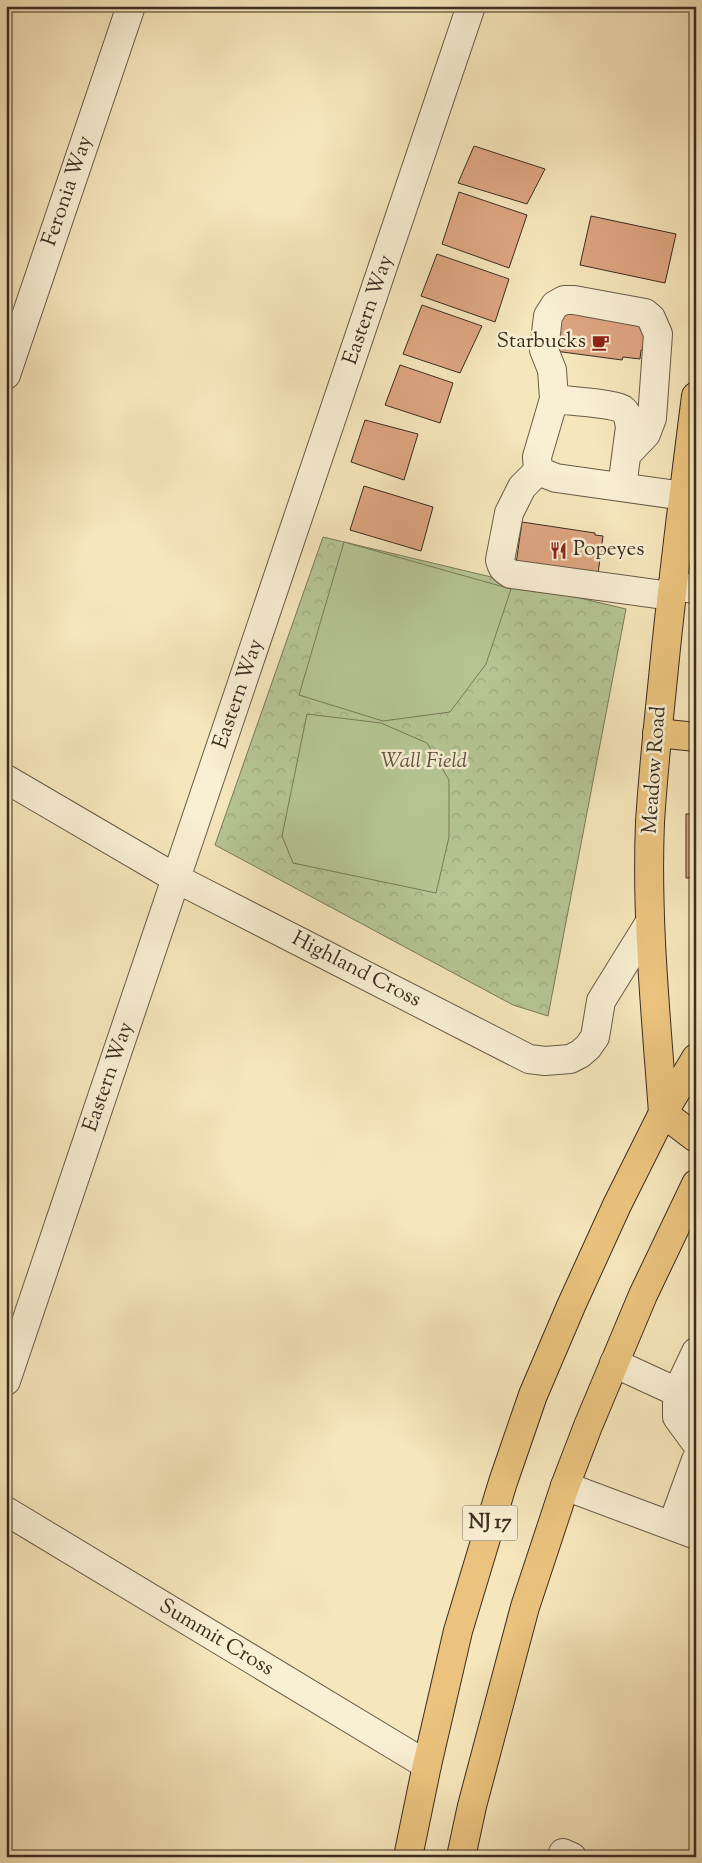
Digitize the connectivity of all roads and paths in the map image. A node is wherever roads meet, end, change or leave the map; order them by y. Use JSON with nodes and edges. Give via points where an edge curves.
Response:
{"nodes":[{"id":1,"x":131,"y":6,"type":"edge"},
{"id":2,"x":471,"y":6,"type":"edge"},
{"id":3,"x":6,"y":375,"type":"edge"},
{"id":4,"x":554,"y":399,"type":"junction"},
{"id":5,"x":695,"y":402,"type":"edge"},
{"id":6,"x":627,"y":454,"type":"junction"},
{"id":7,"x":538,"y":471,"type":"junction"},
{"id":8,"x":622,"y":487,"type":"junction"},
{"id":9,"x":684,"y":496,"type":"junction"},
{"id":10,"x":680,"y":590,"type":"edge"},
{"id":11,"x":657,"y":733,"type":"junction"},
{"id":12,"x":696,"y":737,"type":"edge"},
{"id":13,"x":6,"y":779,"type":"edge"},
{"id":14,"x":177,"y":879,"type":"junction"},
{"id":15,"x":650,"y":922,"type":"junction"},
{"id":16,"x":696,"y":1058,"type":"edge"},
{"id":17,"x":663,"y":1113,"type":"junction"},
{"id":18,"x":692,"y":1135,"type":"edge"},
{"id":19,"x":696,"y":1184,"type":"edge"},
{"id":20,"x":696,"y":1352,"type":"edge"},
{"id":21,"x":614,"y":1364,"type":"junction"},
{"id":22,"x":6,"y":1381,"type":"edge"},
{"id":23,"x":677,"y":1392,"type":"junction"},
{"id":24,"x":696,"y":1443,"type":"edge"},
{"id":25,"x":694,"y":1471,"type":"edge"},
{"id":26,"x":565,"y":1486,"type":"junction"},
{"id":27,"x":6,"y":1511,"type":"edge"},
{"id":28,"x":684,"y":1531,"type":"edge"},
{"id":29,"x":427,"y":1765,"type":"junction"},
{"id":30,"x":408,"y":1857,"type":"edge"},
{"id":31,"x":461,"y":1857,"type":"edge"},
{"id":32,"x":562,"y":1857,"type":"edge"},
{"id":33,"x":572,"y":1857,"type":"edge"}],
"edges":[{"from":1,"to":3,"type":"street","name":"Feronia Way"},
{"from":2,"to":14,"type":"street","name":"Eastern Way"},
{"from":4,"to":6,"type":"street","via":[[623,410],[630,427]]},
{"from":4,"to":6,"type":"street","via":[[552,370],[544,350],[548,316],[555,305],[564,300],[574,300],[645,313],[658,334],[652,418],[646,434]]},
{"from":4,"to":7,"type":"street","via":[[536,457]]},
{"from":5,"to":9,"type":"main road","name":"Meadow Road"},
{"from":6,"to":8,"type":"street"},
{"from":7,"to":8,"type":"street","via":[[556,478]]},
{"from":7,"to":10,"type":"street","via":[[522,487],[509,513],[500,560],[505,570],[511,574]]},
{"from":8,"to":9,"type":"street"},
{"from":9,"to":10,"type":"main road","name":"Meadow Road"},
{"from":10,"to":11,"type":"main road","name":"Meadow Road"},
{"from":11,"to":12,"type":"main road"},
{"from":11,"to":15,"type":"main road","name":"Meadow Road","via":[[650,821]]},
{"from":13,"to":14,"type":"street","name":"Highland Cross"},
{"from":14,"to":15,"type":"street","name":"Highland Cross","via":[[529,1059],[545,1061],[570,1059],[588,1047],[594,1037],[601,1001]]},
{"from":14,"to":22,"type":"street","name":"Eastern Way"},
{"from":15,"to":17,"type":"main road","name":"Meadow Road"},
{"from":16,"to":17,"type":"main road","number":"NJ 17"},
{"from":17,"to":18,"type":"main road"},
{"from":17,"to":29,"type":"main road","number":"NJ 17","via":[[617,1205],[533,1396],[458,1631]]},
{"from":19,"to":21,"type":"main road","number":"NJ 17"},
{"from":20,"to":23,"type":"street"},
{"from":21,"to":23,"type":"street"},
{"from":21,"to":26,"type":"main road","number":"NJ 17"},
{"from":23,"to":24,"type":"street","via":[[677,1417]]},
{"from":25,"to":28,"type":"street"},
{"from":26,"to":28,"type":"street"},
{"from":26,"to":31,"type":"main road","number":"NJ 17","via":[[525,1607]]},
{"from":27,"to":29,"type":"street","name":"Summit Cross"},
{"from":29,"to":30,"type":"main road","number":"NJ 17"},
{"from":32,"to":33,"type":"street","via":[[563,1854]]}]}
